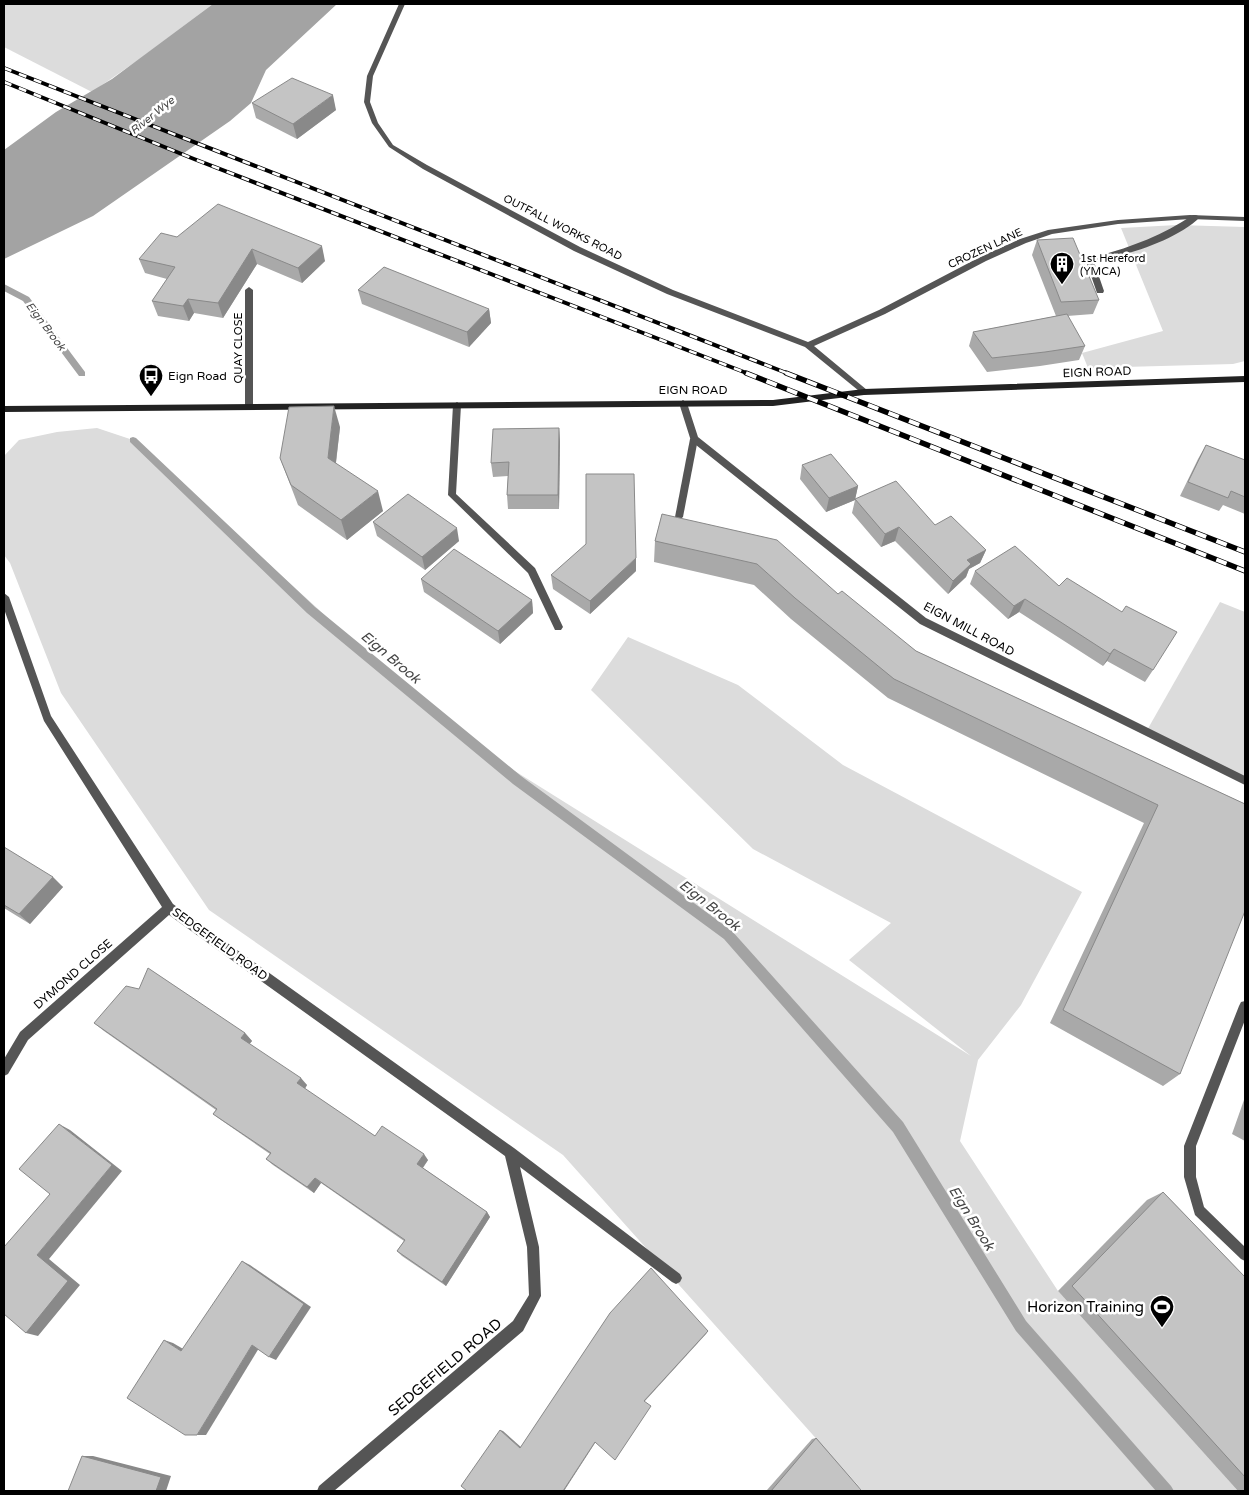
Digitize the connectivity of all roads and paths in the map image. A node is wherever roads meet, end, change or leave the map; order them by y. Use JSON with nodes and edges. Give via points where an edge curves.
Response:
{"nodes":[{"id":1,"x":402,"y":4,"type":"edge"},
{"id":2,"x":1196,"y":217,"type":"junction"},
{"id":3,"x":1245,"y":219,"type":"edge"},
{"id":4,"x":249,"y":290,"type":"dead end"},
{"id":5,"x":1100,"y":291,"type":"dead end"},
{"id":6,"x":808,"y":345,"type":"junction"},
{"id":7,"x":1245,"y":380,"type":"edge"},
{"id":8,"x":864,"y":392,"type":"junction"},
{"id":9,"x":683,"y":403,"type":"junction"},
{"id":10,"x":457,"y":404,"type":"junction"},
{"id":11,"x":249,"y":407,"type":"junction"},
{"id":12,"x":4,"y":409,"type":"edge"},
{"id":13,"x":694,"y":439,"type":"junction"},
{"id":14,"x":679,"y":517,"type":"edge"},
{"id":15,"x":4,"y":597,"type":"edge"},
{"id":16,"x":558,"y":627,"type":"dead end"},
{"id":17,"x":1245,"y":781,"type":"edge"},
{"id":18,"x":169,"y":908,"type":"junction"},
{"id":19,"x":1244,"y":1011,"type":"edge"},
{"id":20,"x":4,"y":1070,"type":"edge"},
{"id":21,"x":510,"y":1152,"type":"junction"},
{"id":22,"x":1245,"y":1256,"type":"edge"},
{"id":23,"x":676,"y":1278,"type":"dead end"},
{"id":24,"x":324,"y":1491,"type":"edge"}],
"edges":[{"from":1,"to":6,"type":"street","name":"OUTFALL WORKS ROAD","via":[[370,76],[367,102],[375,123],[391,146],[577,249],[670,292]]},
{"from":2,"to":3,"type":"street","name":"CROZEN LANE"},
{"from":2,"to":5,"type":"street","via":[[1177,231],[1128,252],[1090,261]]},
{"from":2,"to":6,"type":"street","name":"CROZEN LANE","via":[[1118,222],[1051,232],[1023,241],[882,312]]},
{"from":4,"to":11,"type":"street","name":"QUAY CLOSE"},
{"from":6,"to":8,"type":"street","name":"OUTFALL WORKS ROAD"},
{"from":7,"to":8,"type":"main road","name":"EIGN ROAD"},
{"from":8,"to":9,"type":"main road","name":"EIGN ROAD","via":[[773,402]]},
{"from":9,"to":10,"type":"main road","name":"EIGN ROAD"},
{"from":9,"to":13,"type":"street"},
{"from":10,"to":11,"type":"main road","name":"EIGN ROAD"},
{"from":10,"to":16,"type":"street","via":[[452,495],[532,572]]},
{"from":11,"to":12,"type":"main road","name":"EIGN ROAD"},
{"from":13,"to":14,"type":"street"},
{"from":13,"to":17,"type":"street","name":"EIGN MILL ROAD","via":[[923,621]]},
{"from":15,"to":18,"type":"street","name":"SEDGEFIELD ROAD","via":[[47,718]]},
{"from":18,"to":20,"type":"street","name":"DYMOND CLOSE","via":[[24,1036]]},
{"from":18,"to":21,"type":"street","name":"SEDGEFIELD ROAD"},
{"from":19,"to":22,"type":"street","via":[[1190,1146],[1190,1177],[1199,1211]]},
{"from":21,"to":23,"type":"street","name":"SEDGEFIELD ROAD"},
{"from":21,"to":24,"type":"street","name":"SEDGEFIELD ROAD","via":[[533,1247],[534,1296],[518,1326]]}]}
